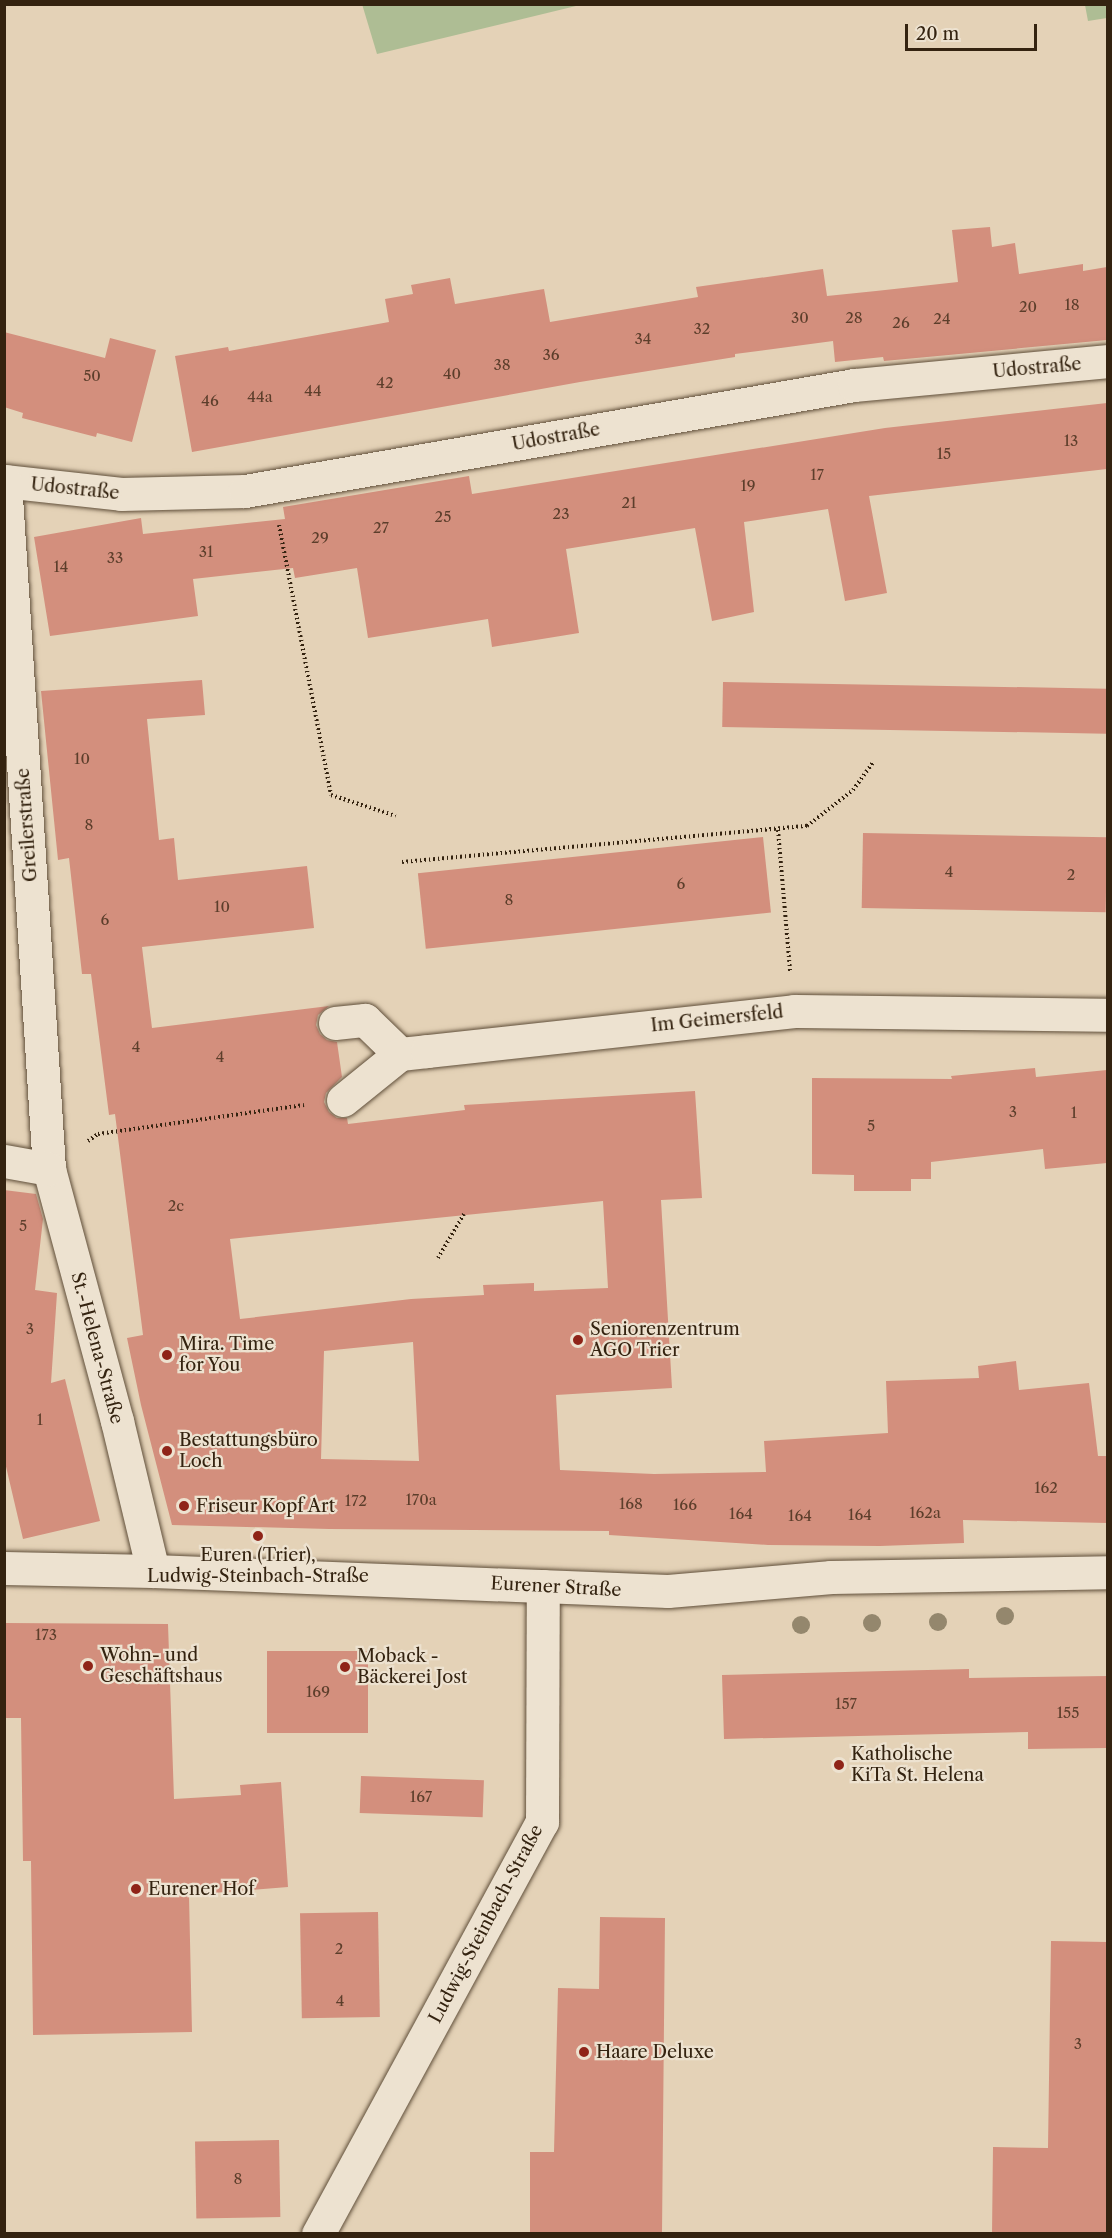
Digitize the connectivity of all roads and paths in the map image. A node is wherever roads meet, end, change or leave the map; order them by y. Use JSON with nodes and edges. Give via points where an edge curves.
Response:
{"nodes":[{"id":1,"x":1107,"y":361,"type":"edge"},
{"id":2,"x":5,"y":481,"type":"edge"},
{"id":3,"x":272,"y":486,"type":"junction"},
{"id":4,"x":873,"y":762,"type":"dead end"},
{"id":5,"x":396,"y":816,"type":"dead end"},
{"id":6,"x":778,"y":830,"type":"junction"},
{"id":7,"x":402,"y":862,"type":"dead end"},
{"id":8,"x":794,"y":1011,"type":"junction"},
{"id":9,"x":1107,"y":1015,"type":"edge"},
{"id":10,"x":335,"y":1023,"type":"dead end"},
{"id":11,"x":400,"y":1054,"type":"junction"},
{"id":12,"x":344,"y":1100,"type":"joint"},
{"id":13,"x":4,"y":1161,"type":"edge"},
{"id":14,"x":49,"y":1169,"type":"junction"},
{"id":15,"x":464,"y":1214,"type":"dead end"},
{"id":16,"x":438,"y":1258,"type":"dead end"},
{"id":17,"x":4,"y":1568,"type":"edge"},
{"id":18,"x":153,"y":1571,"type":"junction"},
{"id":19,"x":1107,"y":1572,"type":"edge"},
{"id":20,"x":543,"y":1586,"type":"junction"},
{"id":21,"x":318,"y":2234,"type":"edge"}],
"edges":[{"from":1,"to":3,"type":"street","name":"Udostraße","via":[[854,385]]},
{"from":2,"to":3,"type":"street","name":"Udostraße","via":[[121,494],[245,491]]},
{"from":2,"to":14,"type":"street","name":"Greilerstraße"},
{"from":3,"to":5,"type":"path","via":[[331,795]]},
{"from":4,"to":6,"type":"path","via":[[853,790],[831,810],[807,826]]},
{"from":6,"to":7,"type":"path"},
{"from":6,"to":8,"type":"path"},
{"from":8,"to":9,"type":"street","name":"Im Geimersfeld"},
{"from":8,"to":11,"type":"street","name":"Im Geimersfeld"},
{"from":10,"to":11,"type":"street","via":[[365,1020]]},
{"from":11,"to":12,"type":"street"},
{"from":12,"to":14,"type":"path","via":[[98,1134]]},
{"from":13,"to":14,"type":"street"},
{"from":14,"to":18,"type":"street","name":"St.-Helena-Straße"},
{"from":15,"to":16,"type":"path"},
{"from":17,"to":18,"type":"street","name":"Eurener Straße"},
{"from":18,"to":20,"type":"street","name":"Eurener Straße"},
{"from":19,"to":20,"type":"street","name":"Eurener Straße","via":[[831,1577],[668,1591]]},
{"from":20,"to":21,"type":"street","name":"Ludwig-Steinbach-Straße","via":[[542,1822]]}]}
